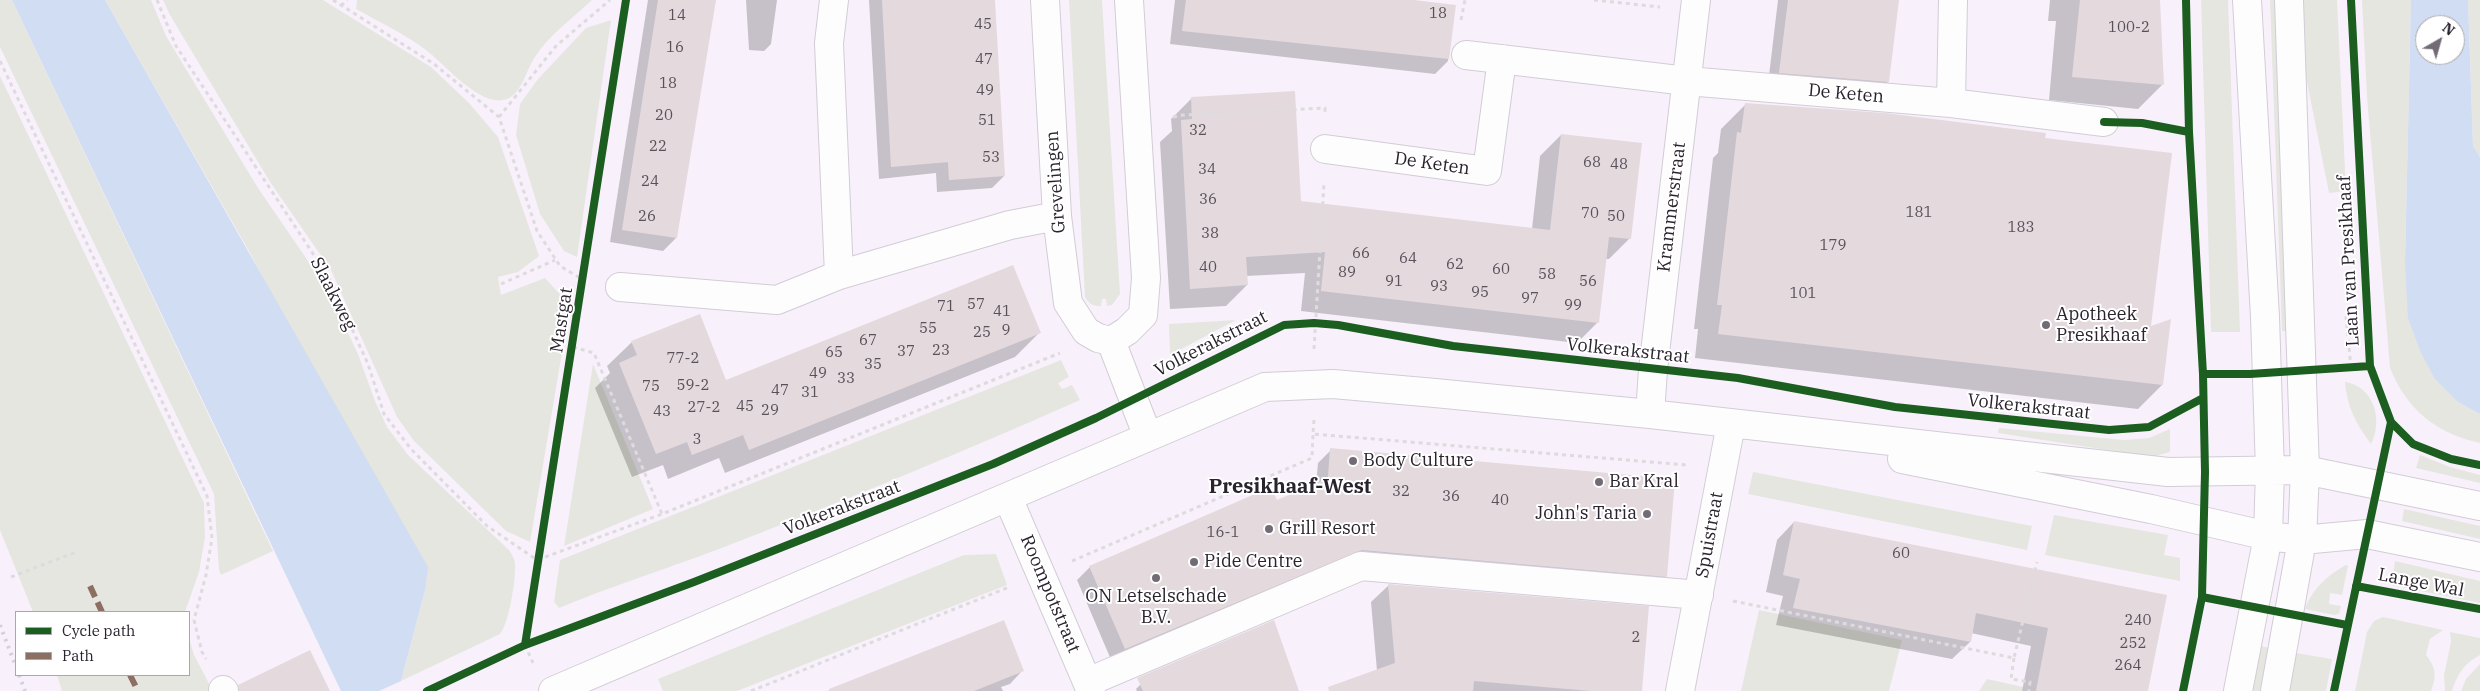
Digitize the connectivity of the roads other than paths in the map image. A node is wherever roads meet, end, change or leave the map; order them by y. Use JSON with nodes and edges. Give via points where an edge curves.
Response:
{"nodes":[{"id":1,"x":834,"y":0,"type":"edge"},
{"id":2,"x":1045,"y":0,"type":"edge"},
{"id":3,"x":1129,"y":0,"type":"edge"},
{"id":4,"x":1953,"y":0,"type":"edge"},
{"id":5,"x":2247,"y":0,"type":"edge"},
{"id":6,"x":2289,"y":0,"type":"edge"},
{"id":7,"x":1695,"y":6,"type":"edge"},
{"id":8,"x":1466,"y":55,"type":"dead end"},
{"id":9,"x":1502,"y":59,"type":"junction"},
{"id":10,"x":1687,"y":81,"type":"junction"},
{"id":11,"x":1951,"y":103,"type":"junction"},
{"id":12,"x":2104,"y":122,"type":"dead end"},
{"id":13,"x":1325,"y":149,"type":"road end"},
{"id":14,"x":1057,"y":216,"type":"junction"},
{"id":15,"x":839,"y":274,"type":"junction"},
{"id":16,"x":620,"y":287,"type":"dead end"},
{"id":17,"x":1104,"y":340,"type":"junction"},
{"id":18,"x":1650,"y":414,"type":"junction"},
{"id":19,"x":1731,"y":424,"type":"junction"},
{"id":20,"x":1148,"y":437,"type":"junction"},
{"id":21,"x":2305,"y":470,"type":"junction"},
{"id":22,"x":2270,"y":471,"type":"junction"},
{"id":23,"x":1008,"y":498,"type":"junction"},
{"id":24,"x":2480,"y":506,"type":"edge"},
{"id":25,"x":2268,"y":536,"type":"junction"},
{"id":26,"x":2302,"y":540,"type":"junction"},
{"id":27,"x":2480,"y":556,"type":"edge"},
{"id":28,"x":1699,"y":594,"type":"junction"},
{"id":29,"x":1090,"y":687,"type":"edge"},
{"id":30,"x":553,"y":691,"type":"edge"},
{"id":31,"x":1680,"y":691,"type":"edge"},
{"id":32,"x":2238,"y":691,"type":"edge"},
{"id":33,"x":2275,"y":691,"type":"edge"}],
"edges":[{"from":1,"to":15,"type":"street","via":[[829,42]]},
{"from":2,"to":14,"type":"street","name":"Grevelingen"},
{"from":3,"to":17,"type":"street","via":[[1146,278],[1143,315],[1127,331]]},
{"from":4,"to":11,"type":"street"},
{"from":5,"to":22,"type":"street","via":[[2265,317]]},
{"from":6,"to":21,"type":"street"},
{"from":7,"to":10,"type":"street","name":"Krammerstraat"},
{"from":8,"to":9,"type":"street","name":"De Keten"},
{"from":9,"to":10,"type":"street","name":"De Keten"},
{"from":9,"to":13,"type":"street","name":"De Keten","via":[[1487,171]]},
{"from":10,"to":11,"type":"street","name":"De Keten"},
{"from":10,"to":18,"type":"street","name":"Krammerstraat"},
{"from":11,"to":12,"type":"street","name":"De Keten"},
{"from":14,"to":15,"type":"street","via":[[1010,224]]},
{"from":14,"to":17,"type":"street","name":"Grevelingen","via":[[1068,304],[1086,331]]},
{"from":15,"to":16,"type":"street","via":[[777,300]]},
{"from":17,"to":20,"type":"street","name":"Grevelingen"},
{"from":18,"to":19,"type":"street"},
{"from":18,"to":20,"type":"street","via":[[1314,384],[1265,387]]},
{"from":19,"to":22,"type":"street","via":[[2168,472]]},
{"from":19,"to":25,"type":"street","via":[[2151,509]]},
{"from":19,"to":28,"type":"street","name":"Spuistraat"},
{"from":20,"to":23,"type":"street"},
{"from":21,"to":22,"type":"street"},
{"from":21,"to":24,"type":"street"},
{"from":21,"to":26,"type":"street"},
{"from":22,"to":25,"type":"street"},
{"from":23,"to":29,"type":"street","name":"Roompotstraat"},
{"from":23,"to":30,"type":"street"},
{"from":25,"to":26,"type":"street"},
{"from":25,"to":32,"type":"street"},
{"from":26,"to":27,"type":"street","via":[[2367,534]]},
{"from":26,"to":33,"type":"street"},
{"from":28,"to":29,"type":"street","via":[[1361,566]]},
{"from":28,"to":31,"type":"street","name":"Spuistraat"}]}
